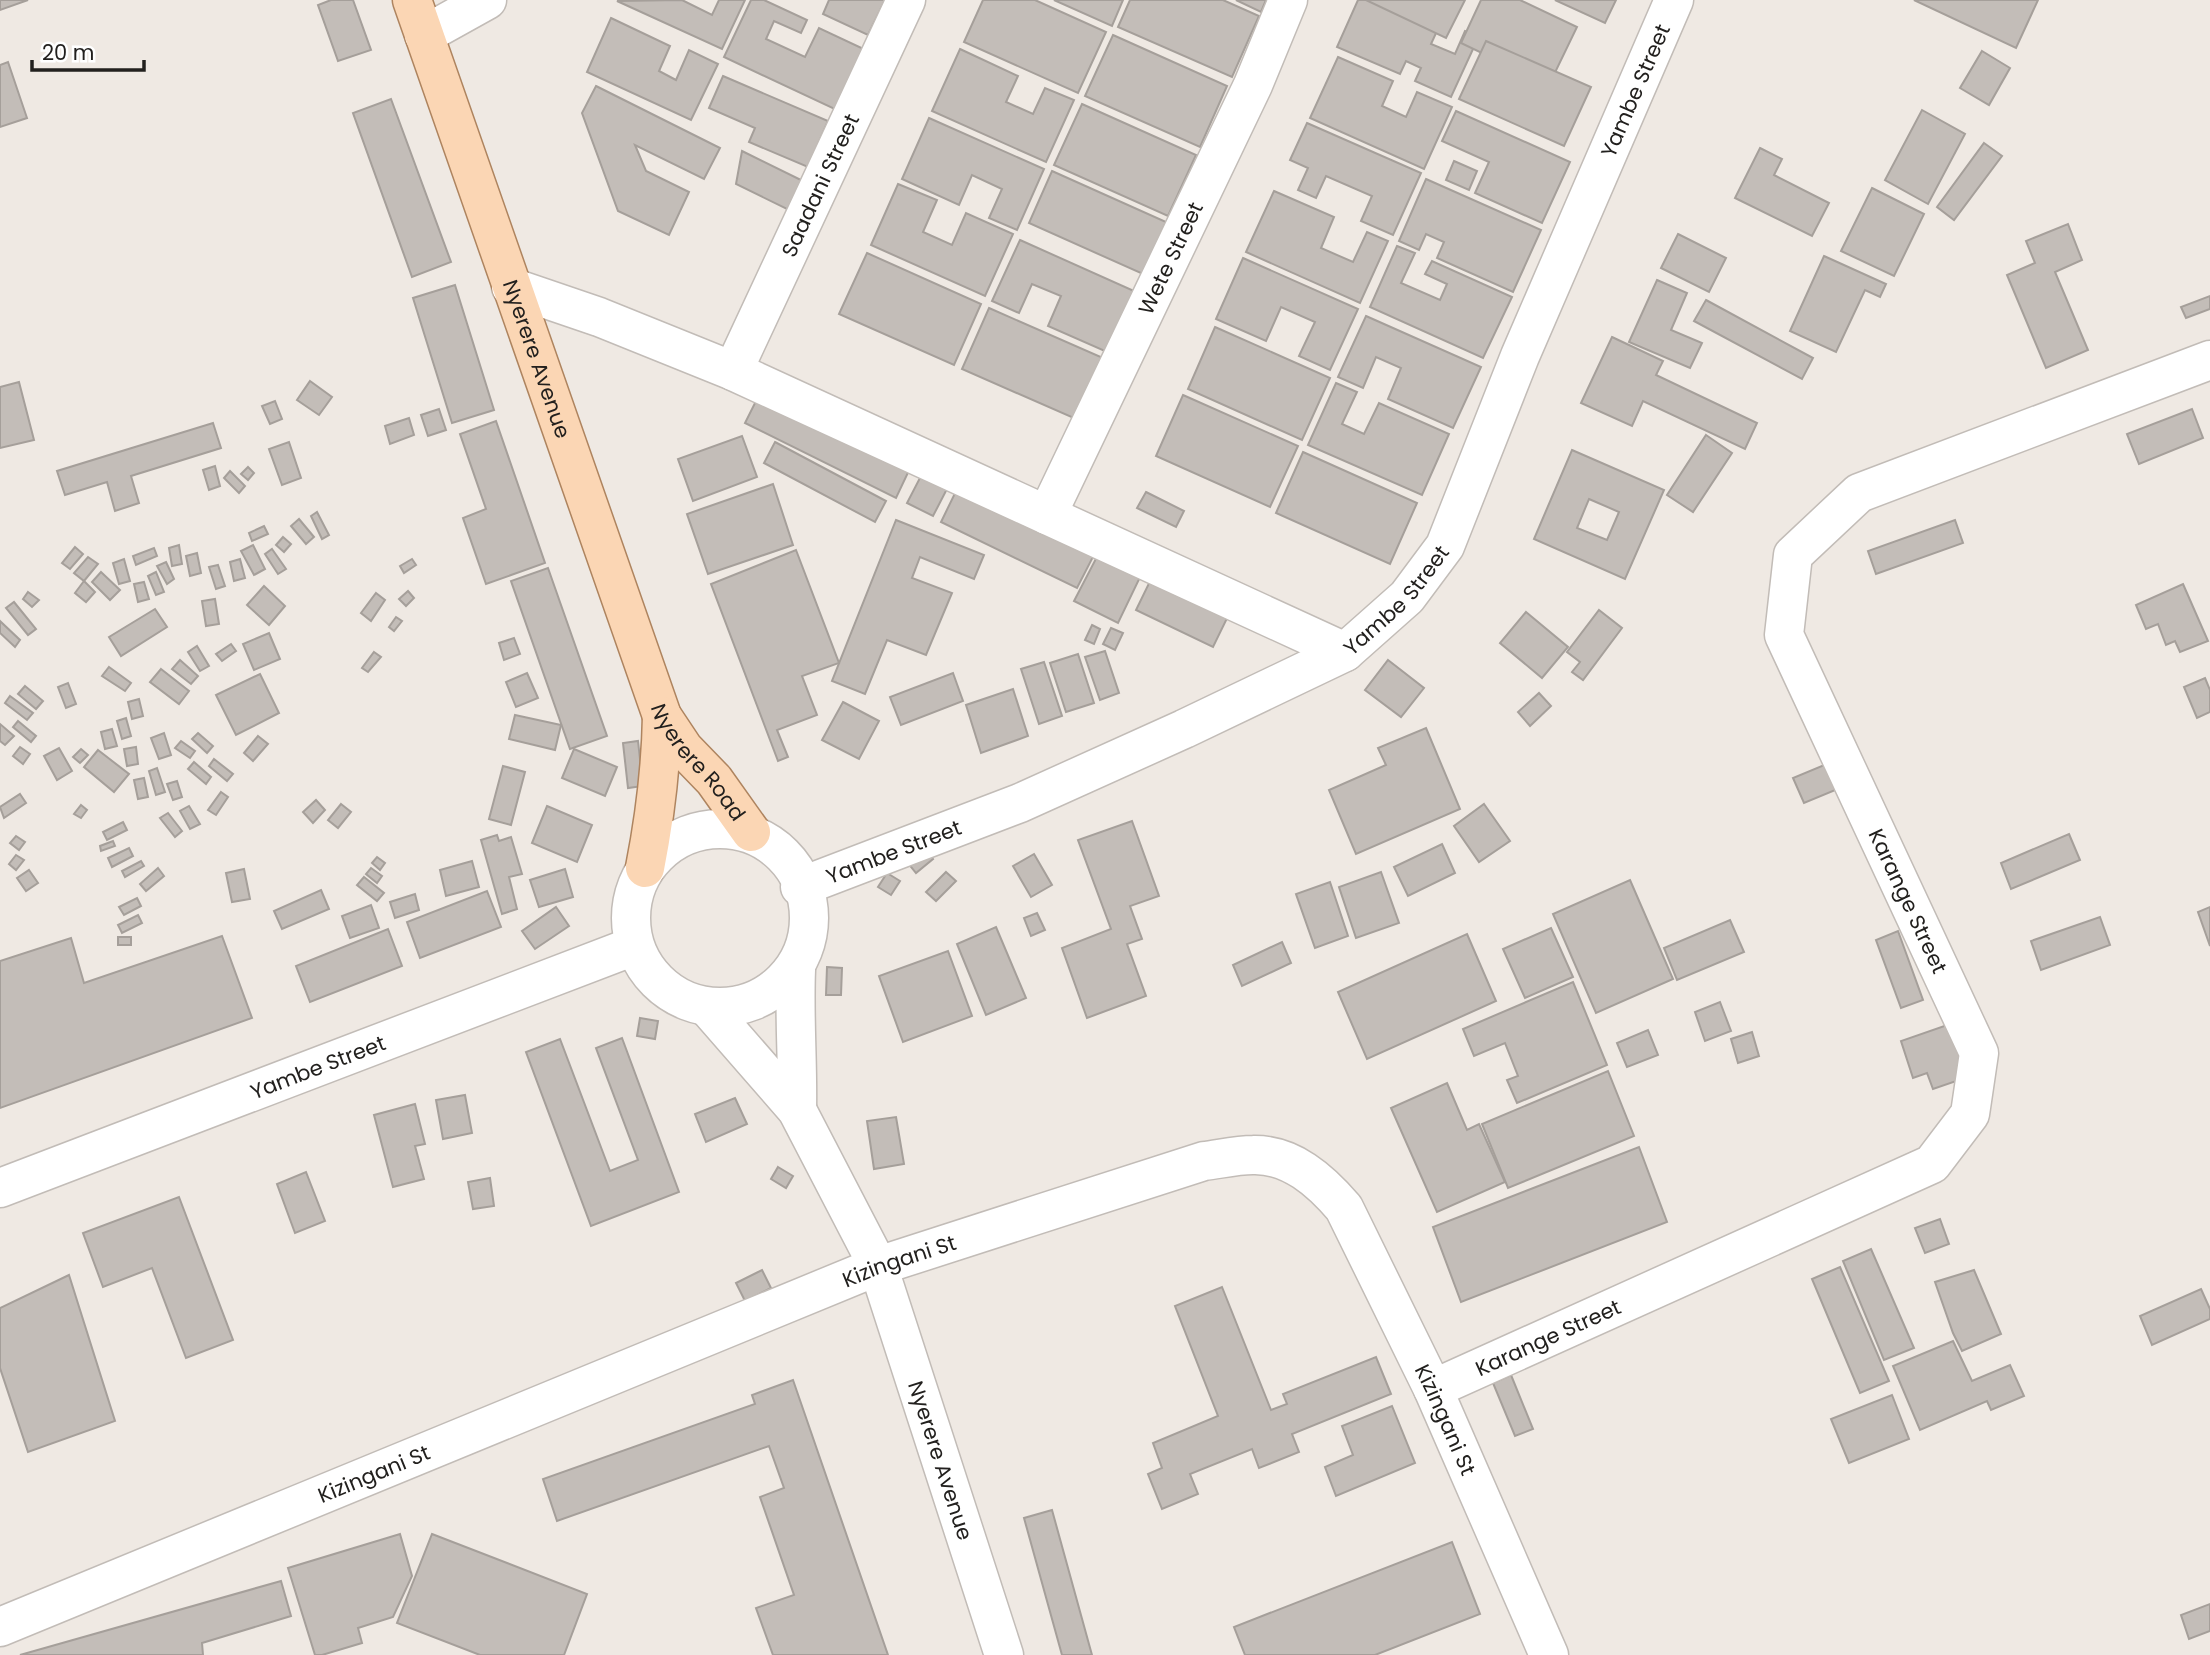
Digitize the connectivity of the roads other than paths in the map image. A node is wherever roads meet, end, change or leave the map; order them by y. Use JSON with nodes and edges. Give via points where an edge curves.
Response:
{"nodes":[{"id":1,"x":486,"y":0,"type":"edge"},
{"id":2,"x":906,"y":0,"type":"edge"},
{"id":3,"x":1288,"y":0,"type":"edge"},
{"id":4,"x":1674,"y":0,"type":"edge"},
{"id":5,"x":418,"y":17,"type":"edge"},
{"id":6,"x":511,"y":287,"type":"junction"},
{"id":7,"x":2210,"y":360,"type":"edge"},
{"id":8,"x":733,"y":371,"type":"junction"},
{"id":9,"x":1047,"y":515,"type":"junction"},
{"id":10,"x":1345,"y":652,"type":"junction"},
{"id":11,"x":662,"y":716,"type":"junction"},
{"id":12,"x":751,"y":832,"type":"junction"},
{"id":13,"x":645,"y":868,"type":"junction"},
{"id":14,"x":800,"y":887,"type":"junction"},
{"id":15,"x":634,"y":946,"type":"junction"},
{"id":16,"x":796,"y":970,"type":"junction"},
{"id":17,"x":709,"y":1009,"type":"junction"},
{"id":18,"x":797,"y":1110,"type":"junction"},
{"id":19,"x":0,"y":1188,"type":"edge"},
{"id":20,"x":878,"y":1266,"type":"junction"},
{"id":21,"x":1433,"y":1389,"type":"junction"},
{"id":22,"x":0,"y":1627,"type":"edge"},
{"id":23,"x":1004,"y":1655,"type":"edge"},
{"id":24,"x":1549,"y":1655,"type":"edge"}],
"edges":[{"from":1,"to":5,"type":"street"},
{"from":2,"to":8,"type":"street","name":"Saadani Street"},
{"from":3,"to":9,"type":"street","name":"Wete Street","via":[[1253,85]]},
{"from":4,"to":10,"type":"street","name":"Yambe Street","via":[[1520,356],[1445,546],[1407,597]]},
{"from":5,"to":6,"type":"main road","name":"Nyerere Avenue"},
{"from":6,"to":8,"type":"street"},
{"from":6,"to":11,"type":"main road","name":"Nyerere Avenue"},
{"from":7,"to":21,"type":"street","name":"Karange Street","via":[[1859,493],[1793,555],[1784,635],[1979,1054],[1970,1114],[1932,1164]]},
{"from":8,"to":9,"type":"street"},
{"from":9,"to":10,"type":"street"},
{"from":10,"to":14,"type":"street","name":"Yambe Street","via":[[1020,803]]},
{"from":11,"to":12,"type":"main road","name":"Nyerere Road"},
{"from":11,"to":13,"type":"main road","name":"Nyerere Road","via":[[656,811]]},
{"from":12,"to":13,"type":"street","via":[[711,827],[673,840]]},
{"from":12,"to":14,"type":"street","via":[[782,850]]},
{"from":13,"to":15,"type":"street","via":[[630,906]]},
{"from":14,"to":16,"type":"street","via":[[812,925]]},
{"from":15,"to":17,"type":"street","via":[[661,989]]},
{"from":15,"to":19,"type":"street","name":"Yambe Street"},
{"from":16,"to":17,"type":"street","via":[[758,1002]]},
{"from":16,"to":18,"type":"street"},
{"from":17,"to":18,"type":"street"},
{"from":18,"to":20,"type":"street"},
{"from":20,"to":21,"type":"street","name":"Kizingani St","via":[[1203,1161],[1255,1154],[1290,1162],[1323,1184],[1344,1209]]},
{"from":20,"to":22,"type":"street","name":"Kizingani St"},
{"from":20,"to":23,"type":"street","name":"Nyerere Avenue"},
{"from":21,"to":24,"type":"street","name":"Kizingani St"}]}
